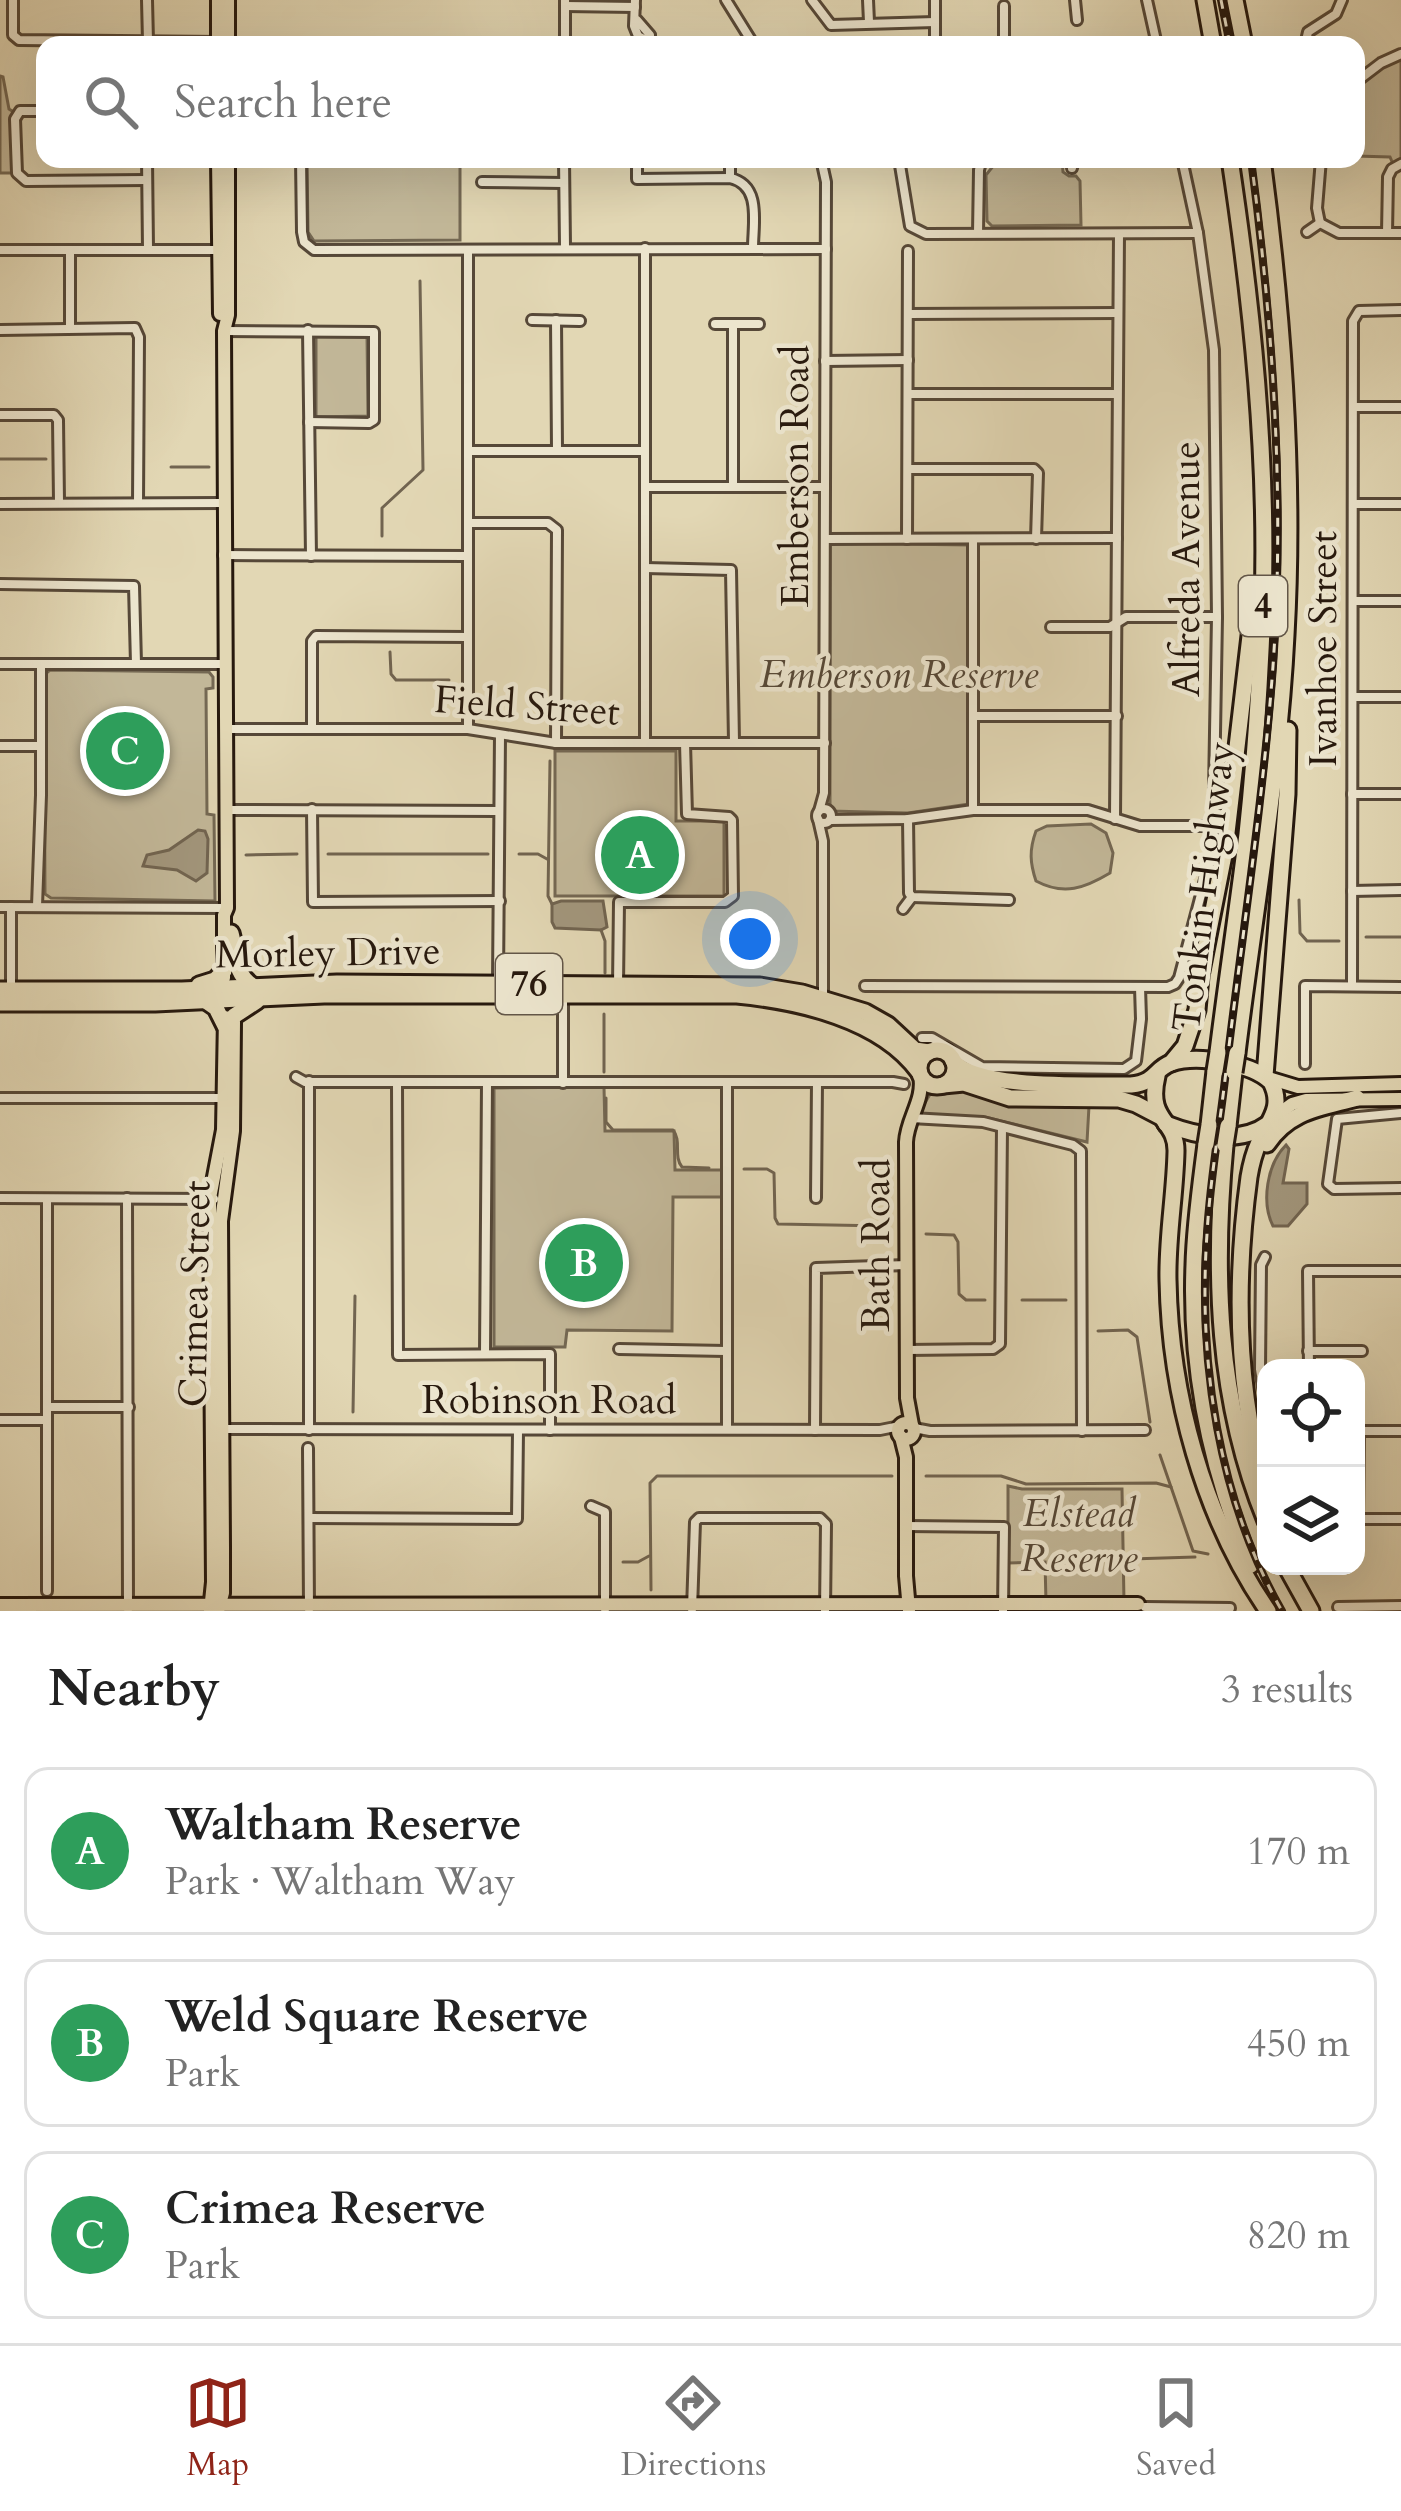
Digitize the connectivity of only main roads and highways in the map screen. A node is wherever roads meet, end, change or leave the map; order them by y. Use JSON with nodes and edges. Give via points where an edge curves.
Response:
{"nodes":[{"id":1,"x":218,"y":0,"type":"edge"},
{"id":2,"x":228,"y":0,"type":"edge"},
{"id":3,"x":1205,"y":0,"type":"edge"},
{"id":4,"x":1235,"y":0,"type":"edge"},
{"id":5,"x":221,"y":36,"type":"edge"},
{"id":6,"x":223,"y":36,"type":"edge"},
{"id":7,"x":1211,"y":36,"type":"edge"},
{"id":8,"x":1242,"y":36,"type":"edge"},
{"id":9,"x":218,"y":168,"type":"edge"},
{"id":10,"x":228,"y":168,"type":"edge"},
{"id":11,"x":1231,"y":168,"type":"edge"},
{"id":12,"x":1263,"y":168,"type":"edge"},
{"id":13,"x":223,"y":250,"type":"junction"},
{"id":14,"x":1258,"y":426,"type":"junction"},
{"id":15,"x":1288,"y":601,"type":"junction"},
{"id":16,"x":227,"y":908,"type":"junction"},
{"id":17,"x":231,"y":933,"type":"junction"},
{"id":18,"x":498,"y":989,"type":"junction"},
{"id":19,"x":618,"y":990,"type":"junction"},
{"id":20,"x":259,"y":992,"type":"junction"},
{"id":21,"x":1199,"y":993,"type":"junction"},
{"id":22,"x":6,"y":997,"type":"edge"},
{"id":23,"x":228,"y":998,"type":"junction"},
{"id":24,"x":206,"y":1001,"type":"junction"},
{"id":25,"x":818,"y":1004,"type":"junction"},
{"id":26,"x":926,"y":1045,"type":"junction"},
{"id":27,"x":953,"y":1061,"type":"junction"},
{"id":28,"x":1171,"y":1063,"type":"junction"},
{"id":29,"x":920,"y":1074,"type":"junction"},
{"id":30,"x":1157,"y":1076,"type":"junction"},
{"id":31,"x":1266,"y":1077,"type":"junction"},
{"id":32,"x":1098,"y":1084,"type":"junction"},
{"id":33,"x":1401,"y":1084,"type":"edge"},
{"id":34,"x":940,"y":1086,"type":"junction"},
{"id":35,"x":921,"y":1095,"type":"junction"},
{"id":36,"x":1357,"y":1098,"type":"junction"},
{"id":37,"x":1401,"y":1099,"type":"edge"},
{"id":38,"x":1162,"y":1120,"type":"junction"},
{"id":39,"x":1271,"y":1120,"type":"junction"},
{"id":40,"x":1248,"y":1204,"type":"junction"},
{"id":41,"x":1260,"y":1467,"type":"edge"},
{"id":42,"x":1257,"y":1492,"type":"edge"},
{"id":43,"x":1292,"y":1575,"type":"edge"},
{"id":44,"x":0,"y":1605,"type":"edge"},
{"id":45,"x":40,"y":1605,"type":"edge"},
{"id":46,"x":309,"y":1607,"type":"edge"},
{"id":47,"x":605,"y":1607,"type":"edge"},
{"id":48,"x":692,"y":1607,"type":"edge"},
{"id":49,"x":906,"y":1607,"type":"edge"},
{"id":50,"x":128,"y":1608,"type":"edge"},
{"id":51,"x":1003,"y":1608,"type":"edge"},
{"id":52,"x":214,"y":1609,"type":"edge"},
{"id":53,"x":392,"y":1609,"type":"edge"},
{"id":54,"x":520,"y":1609,"type":"edge"},
{"id":55,"x":822,"y":1609,"type":"edge"},
{"id":56,"x":1140,"y":1609,"type":"edge"},
{"id":57,"x":94,"y":1611,"type":"edge"},
{"id":58,"x":476,"y":1611,"type":"edge"},
{"id":59,"x":1051,"y":1611,"type":"edge"},
{"id":60,"x":1270,"y":1611,"type":"edge"},
{"id":61,"x":1311,"y":1611,"type":"edge"}],
"edges":[{"from":1,"to":5,"type":"main road"},
{"from":2,"to":6,"type":"main road"},
{"from":3,"to":7,"type":"highway"},
{"from":4,"to":8,"type":"highway"},
{"from":9,"to":13,"type":"main road","name":"Crimea Street"},
{"from":10,"to":13,"type":"main road","name":"Crimea Street"},
{"from":11,"to":14,"type":"highway","name":"Tonkin Highway","number":"4"},
{"from":12,"to":15,"type":"highway","name":"Tonkin Highway","number":"4","via":[[1286,397]]},
{"from":13,"to":16,"type":"main road","name":"Crimea Street"},
{"from":14,"to":21,"type":"highway","via":[[1254,601]]},
{"from":14,"to":60,"type":"highway","name":"Tonkin Highway","number":"4","bridge":true,"via":[[1263,606],[1255,739],[1193,1285],[1214,1457]]},
{"from":15,"to":31,"type":"highway","via":[[1287,794]]},
{"from":15,"to":42,"type":"highway","name":"Tonkin Highway","number":"4","bridge":true,"via":[[1218,1247],[1234,1417]]},
{"from":16,"to":17,"type":"main road","name":"Crimea Street"},
{"from":16,"to":23,"type":"main road","name":"Crimea Street"},
{"from":17,"to":20,"type":"highway","via":[[235,964]]},
{"from":17,"to":23,"type":"main road","name":"Crimea Street"},
{"from":18,"to":19,"type":"highway","name":"Morley Drive","number":"76"},
{"from":18,"to":19,"type":"highway","name":"Morley Drive","number":"76","via":[[563,996]]},
{"from":18,"to":20,"type":"highway","name":"Morley Drive","number":"76"},
{"from":19,"to":25,"type":"highway","name":"Morley Drive","number":"76"},
{"from":20,"to":23,"type":"highway","name":"Morley Drive","number":"76"},
{"from":20,"to":23,"type":"highway","via":[[243,1008]]},
{"from":21,"to":28,"type":"highway","via":[[1185,1046]]},
{"from":21,"to":32,"type":"highway","via":[[1156,1066]]},
{"from":22,"to":23,"type":"highway","name":"Morley Drive","number":"76","via":[[185,989]]},
{"from":22,"to":24,"type":"highway","name":"Morley Drive","number":"76"},
{"from":23,"to":24,"type":"highway","name":"Morley Drive","number":"76"},
{"from":23,"to":24,"type":"highway","via":[[216,1008]]},
{"from":23,"to":52,"type":"main road","name":"Crimea Street","via":[[229,1098],[216,1198]]},
{"from":25,"to":26,"type":"highway","name":"Morley Drive","number":"76","via":[[876,1018],[915,1050]]},
{"from":25,"to":29,"type":"highway","name":"Morley Drive","number":"76","via":[[905,1055]]},
{"from":26,"to":27,"type":"highway"},
{"from":26,"to":29,"type":"highway"},
{"from":27,"to":32,"type":"highway","via":[[994,1080]]},
{"from":27,"to":34,"type":"highway","via":[[952,1078]]},
{"from":28,"to":30,"type":"highway"},
{"from":28,"to":31,"type":"highway","via":[[1219,1062]]},
{"from":29,"to":34,"type":"highway"},
{"from":29,"to":35,"type":"main road"},
{"from":30,"to":32,"type":"highway"},
{"from":30,"to":38,"type":"highway"},
{"from":31,"to":33,"type":"main road","via":[[1298,1087]]},
{"from":31,"to":39,"type":"highway","via":[[1276,1094]]},
{"from":34,"to":35,"type":"main road"},
{"from":34,"to":38,"type":"highway","via":[[964,1084],[1010,1098],[1119,1100]]},
{"from":35,"to":49,"type":"main road","name":"Bath Road","via":[[906,1142]]},
{"from":36,"to":37,"type":"main road"},
{"from":36,"to":39,"type":"main road","via":[[1299,1101]]},
{"from":36,"to":40,"type":"highway","via":[[1303,1112],[1277,1131]]},
{"from":38,"to":39,"type":"highway","via":[[1234,1136]]},
{"from":38,"to":60,"type":"highway","via":[[1176,1150],[1168,1280],[1182,1400],[1211,1499]]},
{"from":39,"to":40,"type":"highway","via":[[1252,1160]]},
{"from":40,"to":41,"type":"highway","via":[[1244,1367]]},
{"from":43,"to":61,"type":"highway"},
{"from":44,"to":45,"type":"main road"},
{"from":45,"to":50,"type":"main road"},
{"from":46,"to":52,"type":"main road"},
{"from":46,"to":53,"type":"main road"},
{"from":47,"to":48,"type":"main road"},
{"from":47,"to":54,"type":"main road"},
{"from":48,"to":55,"type":"main road"},
{"from":49,"to":51,"type":"main road"},
{"from":49,"to":55,"type":"main road"},
{"from":50,"to":52,"type":"main road"},
{"from":50,"to":57,"type":"main road"},
{"from":51,"to":56,"type":"main road"},
{"from":53,"to":54,"type":"main road"},
{"from":53,"to":58,"type":"main road"},
{"from":56,"to":59,"type":"main road"}]}
